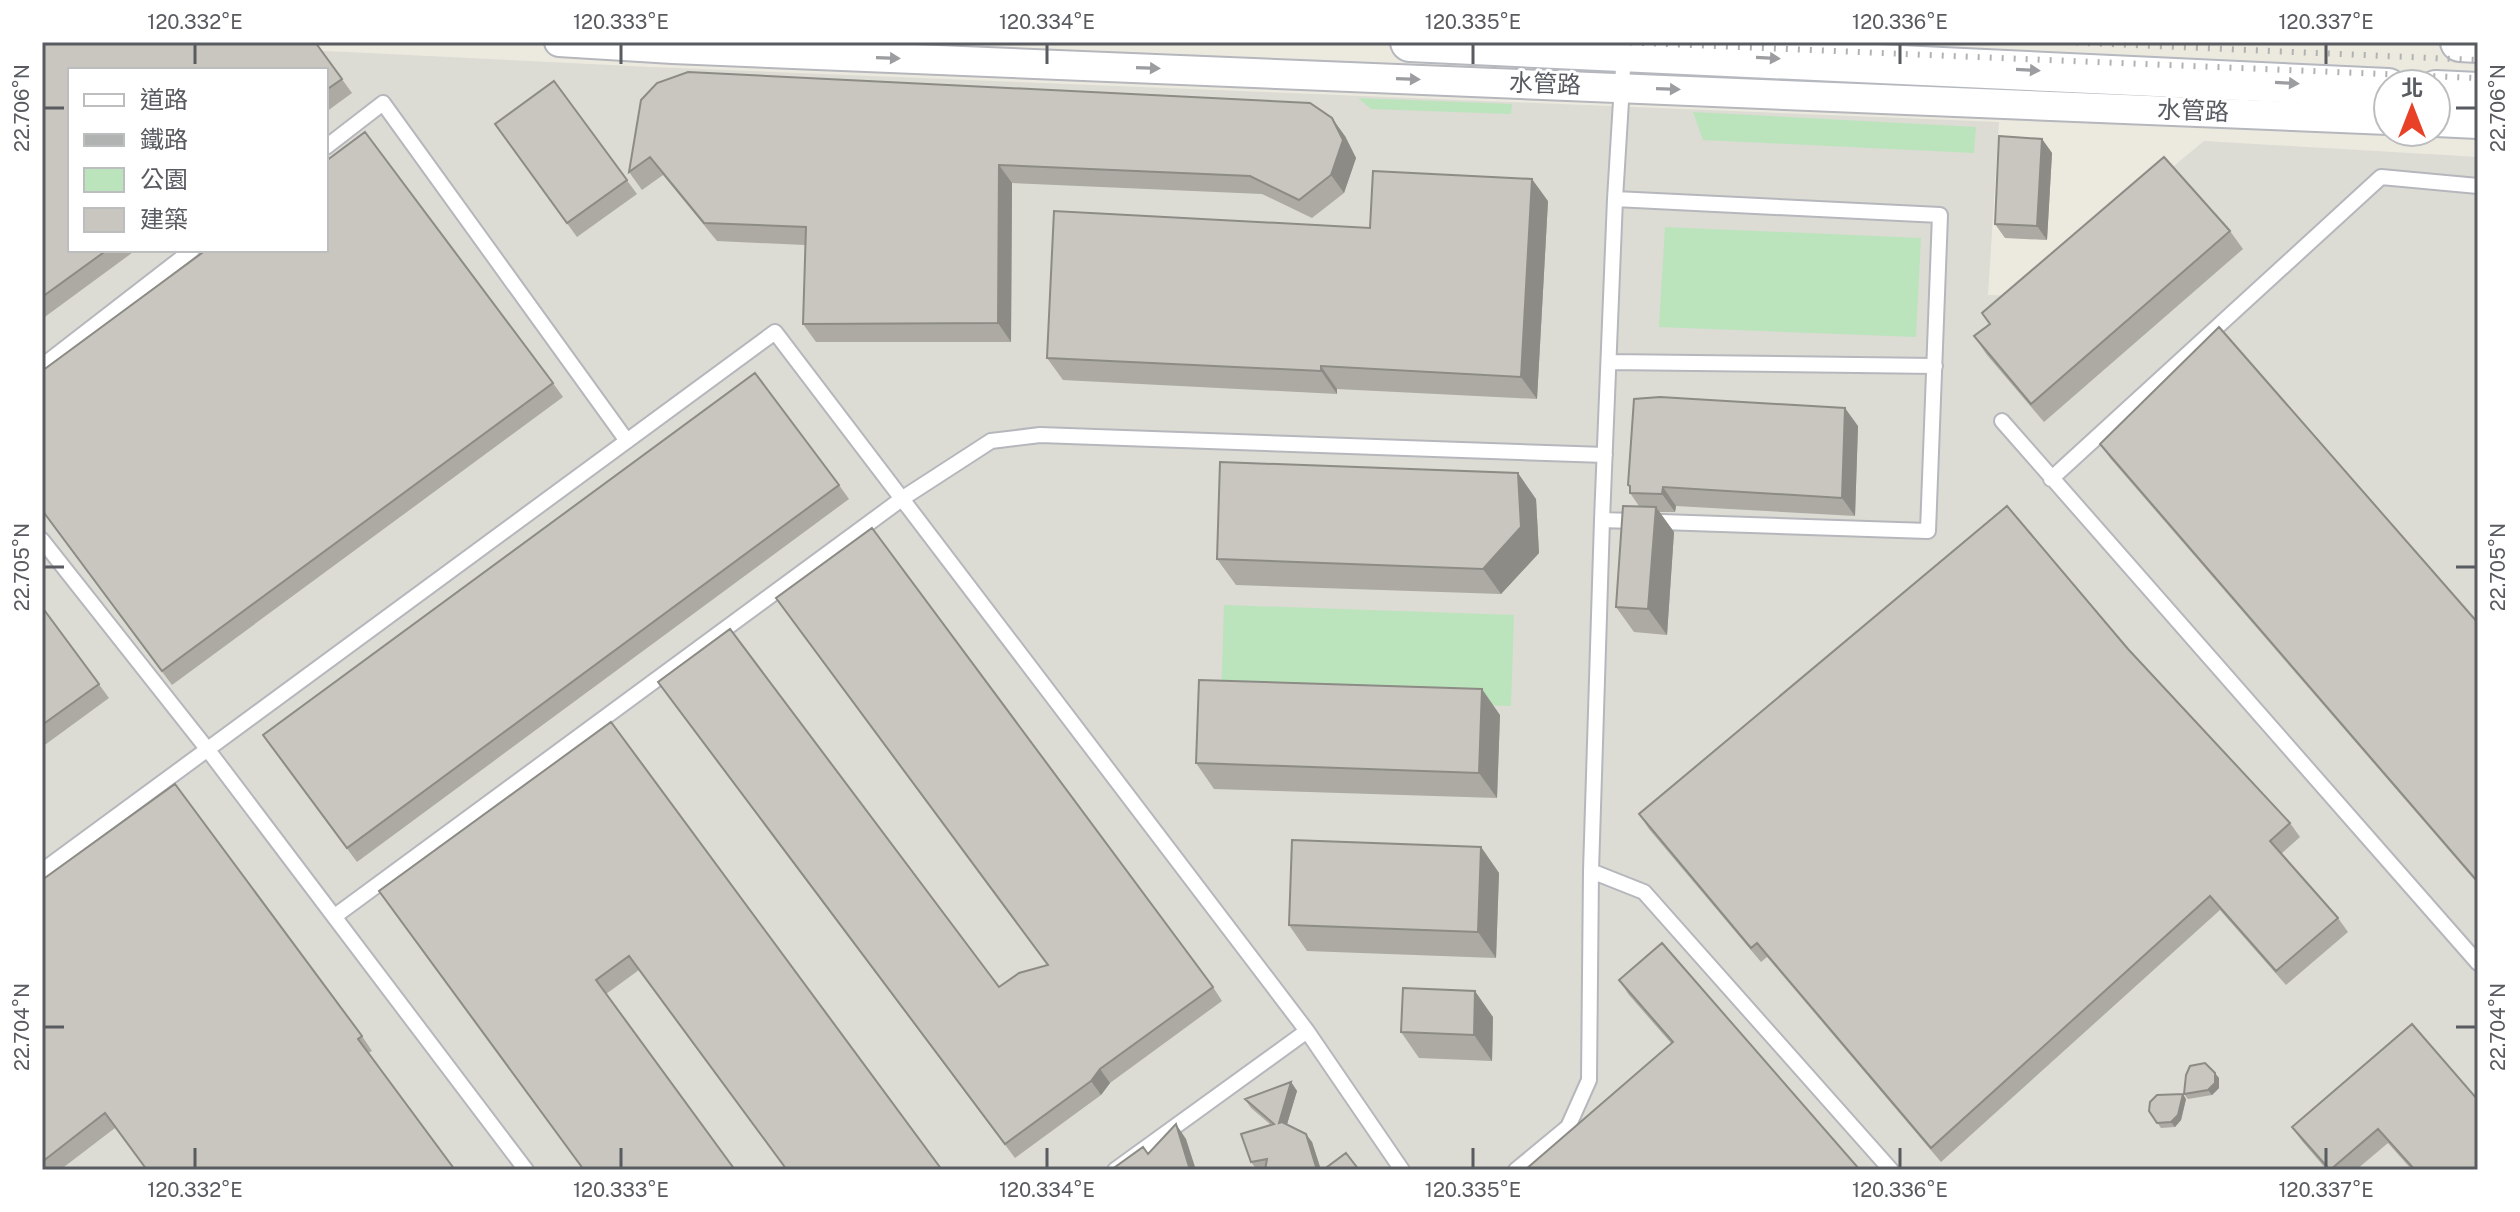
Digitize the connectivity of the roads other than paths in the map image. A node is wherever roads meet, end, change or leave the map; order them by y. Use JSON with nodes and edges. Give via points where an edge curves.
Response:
{"nodes":[{"id":1,"x":559,"y":42,"type":"edge"},
{"id":2,"x":1410,"y":42,"type":"edge"},
{"id":3,"x":2460,"y":42,"type":"edge"},
{"id":4,"x":2478,"y":43,"type":"edge"},
{"id":5,"x":673,"y":44,"type":"edge"},
{"id":6,"x":1578,"y":59,"type":"edge"},
{"id":7,"x":1623,"y":69,"type":"junction"},
{"id":8,"x":2372,"y":88,"type":"edge"},
{"id":9,"x":2452,"y":91,"type":"edge"},
{"id":10,"x":2478,"y":92,"type":"edge"},
{"id":11,"x":2372,"y":119,"type":"edge"},
{"id":12,"x":2452,"y":123,"type":"edge"},
{"id":13,"x":2478,"y":124,"type":"edge"},
{"id":14,"x":328,"y":145,"type":"edge"},
{"id":15,"x":2478,"y":186,"type":"edge"},
{"id":16,"x":1615,"y":199,"type":"junction"},
{"id":17,"x":189,"y":252,"type":"edge"},
{"id":18,"x":1609,"y":362,"type":"junction"},
{"id":19,"x":42,"y":366,"type":"edge"},
{"id":20,"x":1935,"y":366,"type":"junction"},
{"id":21,"x":2002,"y":421,"type":"dead end"},
{"id":22,"x":627,"y":441,"type":"junction"},
{"id":23,"x":1605,"y":455,"type":"junction"},
{"id":24,"x":2051,"y":479,"type":"junction"},
{"id":25,"x":903,"y":498,"type":"junction"},
{"id":26,"x":1602,"y":520,"type":"junction"},
{"id":27,"x":42,"y":540,"type":"edge"},
{"id":28,"x":208,"y":750,"type":"junction"},
{"id":29,"x":42,"y":871,"type":"edge"},
{"id":30,"x":1591,"y":871,"type":"junction"},
{"id":31,"x":335,"y":916,"type":"junction"},
{"id":32,"x":2478,"y":963,"type":"edge"},
{"id":33,"x":1307,"y":1031,"type":"junction"},
{"id":34,"x":526,"y":1170,"type":"edge"},
{"id":35,"x":1115,"y":1170,"type":"edge"},
{"id":36,"x":1402,"y":1170,"type":"edge"},
{"id":37,"x":1516,"y":1170,"type":"edge"},
{"id":38,"x":1891,"y":1170,"type":"edge"}],
"edges":[{"from":1,"to":5,"type":"street","name":"水管路"},
{"from":2,"to":6,"type":"street","name":"水管路"},
{"from":3,"to":4,"type":"street"},
{"from":5,"to":6,"type":"street","name":"水管路","one_way":true},
{"from":6,"to":7,"type":"street","name":"水管路"},
{"from":7,"to":8,"type":"street","name":"水管路","one_way":true},
{"from":7,"to":11,"type":"street","name":"水管路","one_way":true},
{"from":7,"to":16,"type":"lane"},
{"from":9,"to":10,"type":"street"},
{"from":12,"to":13,"type":"street"},
{"from":14,"to":22,"type":"lane","via":[[383,103]]},
{"from":15,"to":24,"type":"lane","via":[[2381,177]]},
{"from":16,"to":18,"type":"lane"},
{"from":16,"to":20,"type":"lane","via":[[1940,215]]},
{"from":17,"to":19,"type":"lane"},
{"from":18,"to":20,"type":"lane"},
{"from":18,"to":23,"type":"lane"},
{"from":20,"to":26,"type":"lane","via":[[1928,531]]},
{"from":21,"to":24,"type":"lane"},
{"from":22,"to":25,"type":"lane","via":[[775,332]]},
{"from":22,"to":28,"type":"lane"},
{"from":23,"to":25,"type":"lane","via":[[1040,435],[991,441]]},
{"from":23,"to":26,"type":"lane"},
{"from":24,"to":32,"type":"lane"},
{"from":25,"to":31,"type":"lane"},
{"from":25,"to":33,"type":"lane"},
{"from":26,"to":30,"type":"lane"},
{"from":27,"to":28,"type":"lane"},
{"from":28,"to":29,"type":"lane"},
{"from":28,"to":31,"type":"lane"},
{"from":30,"to":37,"type":"lane","via":[[1589,1080],[1568,1127]]},
{"from":30,"to":38,"type":"lane","via":[[1644,892]]},
{"from":31,"to":34,"type":"lane"},
{"from":33,"to":35,"type":"lane"},
{"from":33,"to":36,"type":"lane"}]}
